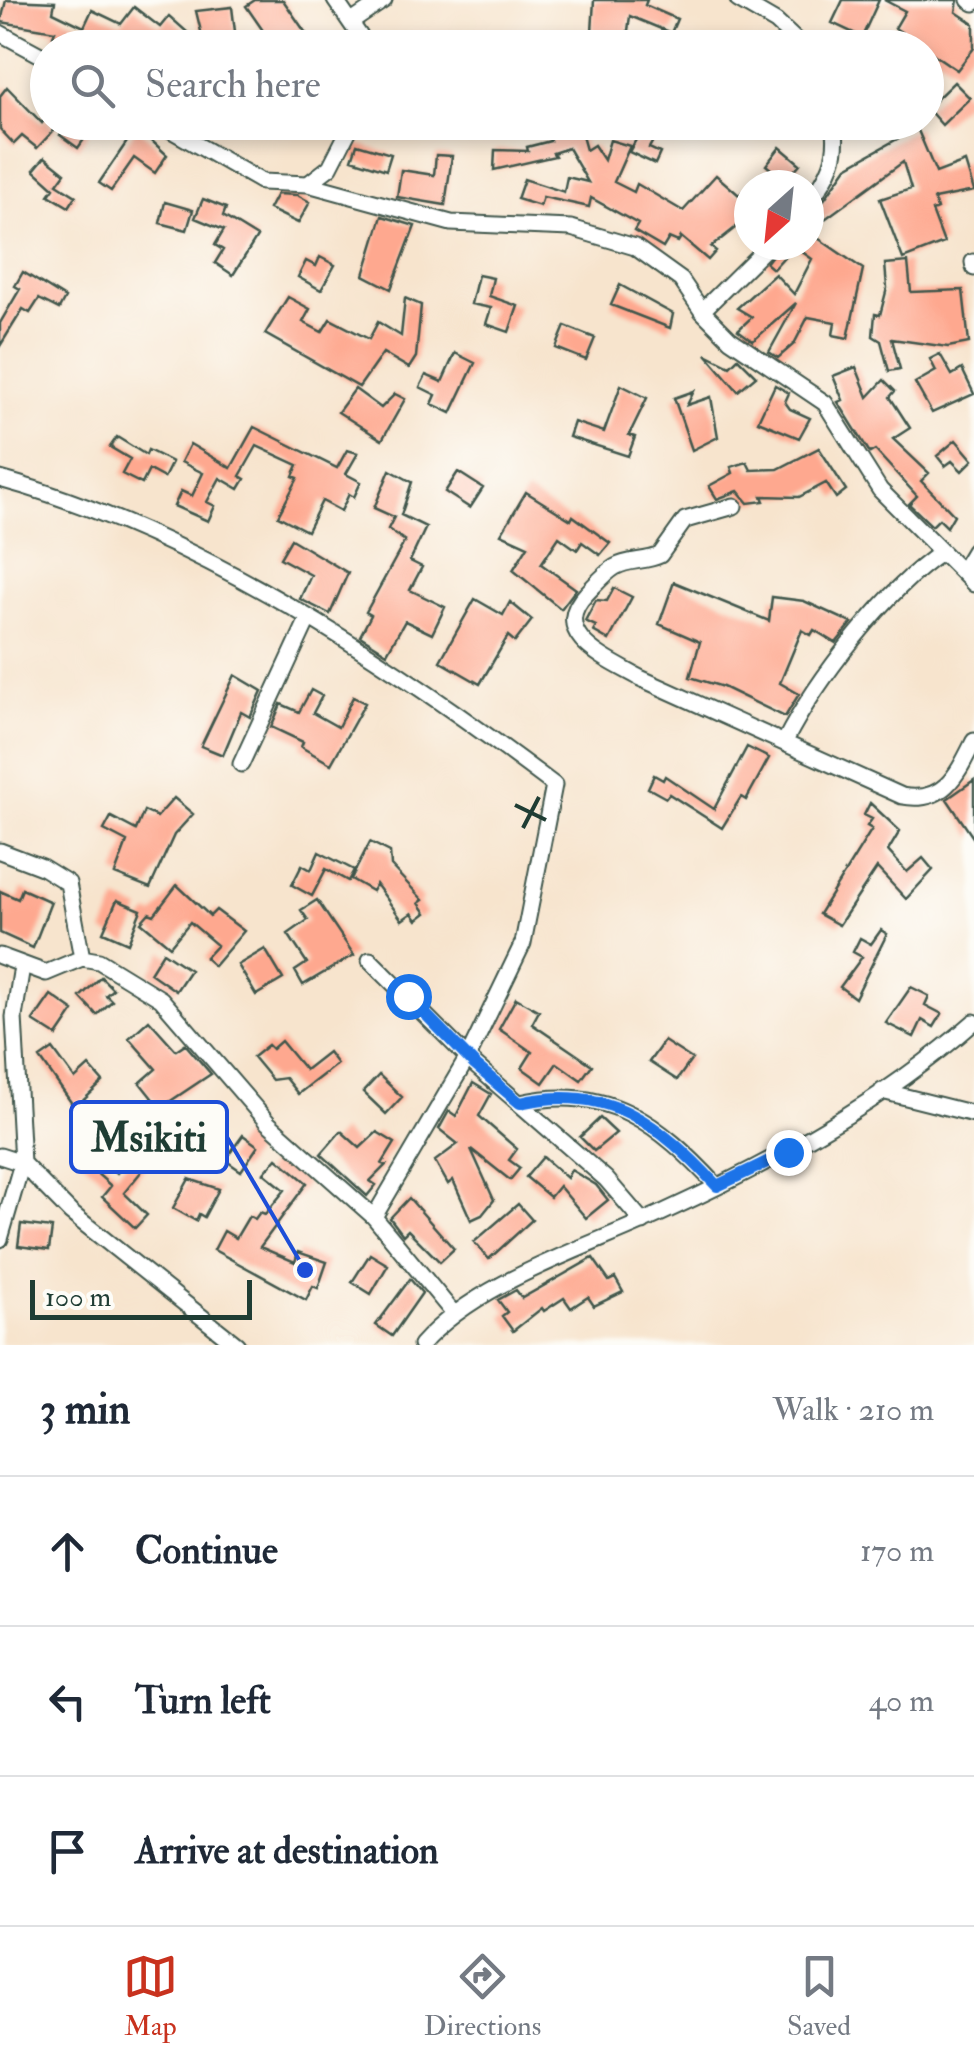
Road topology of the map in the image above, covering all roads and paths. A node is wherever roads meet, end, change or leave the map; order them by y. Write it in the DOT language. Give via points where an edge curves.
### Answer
graph roads {
  1 [pos="335,0"];
  2 [pos="384,0"];
  3 [pos="738,0"];
  4 [pos="353,21"];
  5 [pos="358,30"];
  6 [pos="785,30"];
  7 [pos="0,34"];
  8 [pos="30,50"];
  9 [pos="188,140"];
  10 [pos="344,140"];
  11 [pos="835,140"];
  12 [pos="824,183"];
  13 [pos="308,184"];
  14 [pos="754,260"];
  15 [pos="702,310"];
  16 [pos="0,479"];
  17 [pos="734,506"];
  18 [pos="974,551"];
  19 [pos="942,552"];
  20 [pos="968,578"];
  21 [pos="308,618"];
  22 [pos="785,742"];
  23 [pos="974,742"];
  24 [pos="241,764"];
  25 [pos="0,851"];
  26 [pos="0,956"];
  27 [pos="82,958"];
  28 [pos="370,960"];
  29 [pos="22,966"];
  30 [pos="974,1022"];
  31 [pos="468,1057"];
  32 [pos="882,1090"];
  33 [pos="520,1103"];
  34 [pos="974,1114"];
  35 [pos="0,1156"];
  36 [pos="22,1163"];
  37 [pos="717,1186"];
  38 [pos="374,1217"];
  39 [pos="642,1222"];
  40 [pos="0,1240"];
  41 [pos="454,1314"];
  42 [pos="236,1345"];
  43 [pos="421,1345"];
  1 -- 4 [label="street"];
  2 -- 4 [label="street"];
  3 -- 6 [label="street"];
  4 -- 5 [label="street"];
  7 -- 8 [label="street"];
  9 -- 13 [label="street" via="262,182"];
  10 -- 13 [label="street" via="330,167"];
  11 -- 12 [label="street"];
  13 -- 15 [label="street" via="451,223 572,228 603,236 661,264"];
  14 -- 15 [label="street"];
  15 -- 19 [label="street" via="750,354 825,403 880,490"];
  16 -- 21 [label="street" via="99,512"];
  17 -- 22 [label="street" via="686,520 660,555 616,566 580,600 572,623 582,641 640,678"];
  18 -- 20 [label="street"];
  19 -- 20 [label="street"];
  19 -- 22 [label="street" via="888,600 816,688"];
  21 -- 24 [label="street"];
  21 -- 31 [label="street" via="554,785 523,943"];
  22 -- 23 [label="street" via="922,800 956,776"];
  25 -- 27 [label="street" via="68,883"];
  26 -- 29 [label="street"];
  27 -- 29 [label="street" via="46,973"];
  27 -- 38 [label="street" via="114,966 161,999 268,1122"];
  28 -- 31 [label="street"];
  29 -- 36 [label="street" via="14,1018"];
  30 -- 32 [label="street"];
  31 -- 33 [label="street"];
  31 -- 38 [label="street"];
  32 -- 34 [label="street"];
  32 -- 37 [label="street" via="788,1152"];
  33 -- 37 [label="street" via="575,1095 606,1102 671,1141"];
  33 -- 39 [label="street" via="606,1179"];
  35 -- 36 [label="street"];
  36 -- 40 [label="street"];
  36 -- 42 [label="street" via="71,1213"];
  37 -- 39 [label="street"];
  38 -- 41 [label="street"];
  39 -- 41 [label="street"];
  41 -- 43 [label="street"];
}
